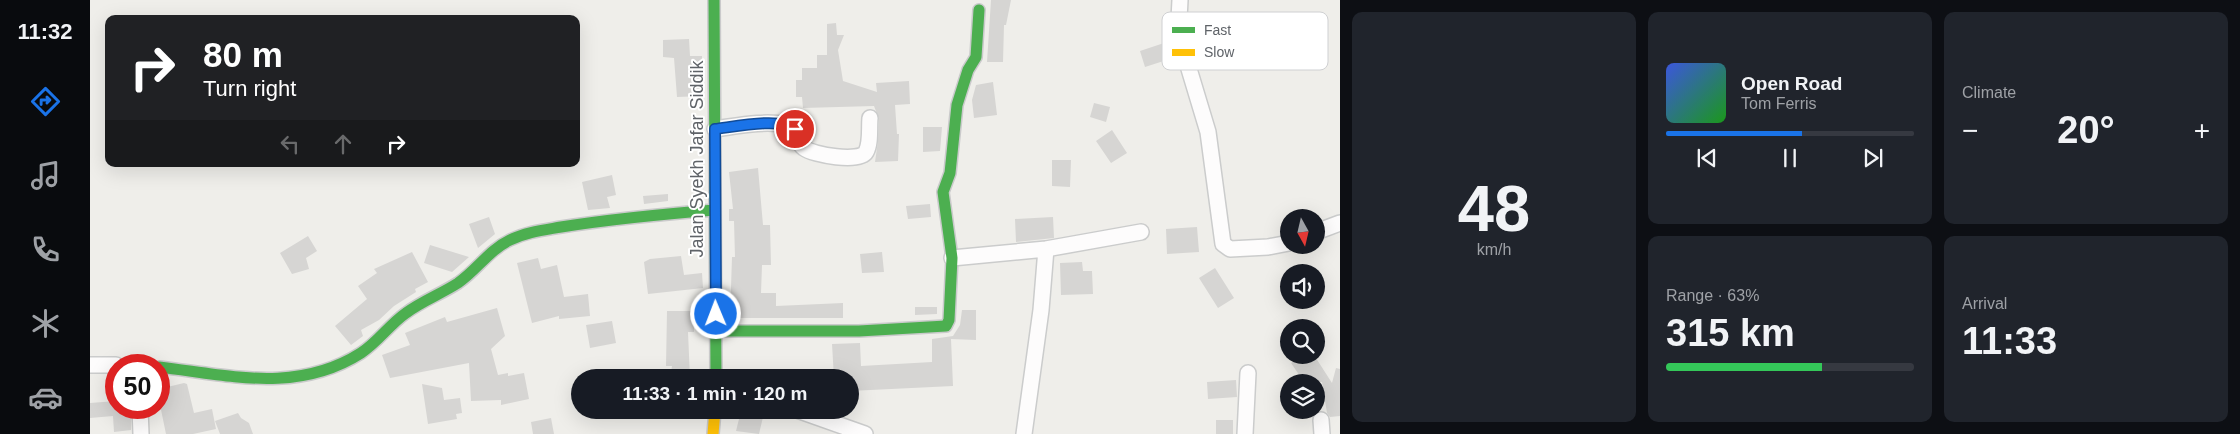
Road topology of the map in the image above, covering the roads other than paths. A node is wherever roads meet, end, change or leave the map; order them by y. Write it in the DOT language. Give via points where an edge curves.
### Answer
graph roads {
  1 [pos="714,0"];
  2 [pos="979,10"];
  3 [pos="1189,70"];
  4 [pos="870,118"];
  5 [pos="715,129"];
  6 [pos="715,210"];
  7 [pos="1340,223"];
  8 [pos="1325,229"];
  9 [pos="1141,232"];
  10 [pos="1280,245"];
  11 [pos="1046,249"];
  12 [pos="952,258"];
  13 [pos="716,331"];
  14 [pos="90,365"];
  15 [pos="105,365"];
  16 [pos="170,369"];
  17 [pos="716,369"];
  18 [pos="1248,373"];
  19 [pos="140,419"];
  20 [pos="714,419"];
  21 [pos="822,419"];
  22 [pos="141,434"];
  23 [pos="713,434"];
  24 [pos="865,434"];
  25 [pos="1024,434"];
  26 [pos="1246,434"];
  1 -- 5 [label="street, Jalan Syekh Jafar Siddik"];
  2 -- 12 [label="street" via="976,57 968,70 957,105 950,173 943,192"];
  3 -- 10 [label="street" via="1208,132 1223,244 1230,249"];
  4 -- 5 [label="street" via="866,152 857,157 805,149 797,132 787,125"];
  5 -- 6 [label="street, Jalan Syekh Jafar Siddik"];
  6 -- 13 [label="street, Jalan Syekh Jafar Siddik"];
  6 -- 16 [label="street" via="622,217 524,234 493,251 458,283 407,312 362,352 322,372 284,379 247,380"];
  7 -- 8 [label="street"];
  9 -- 11 [label="street"];
  11 -- 12 [label="street"];
  11 -- 25 [label="street"];
  12 -- 13 [label="street" via="946,326"];
  13 -- 17 [label="street, Jalan Syekh Jafar Siddik"];
  14 -- 15 [label="street"];
  18 -- 26 [label="street"];
  19 -- 22 [label="street"];
  20 -- 23 [label="street"];
  21 -- 24 [label="street"];
}
